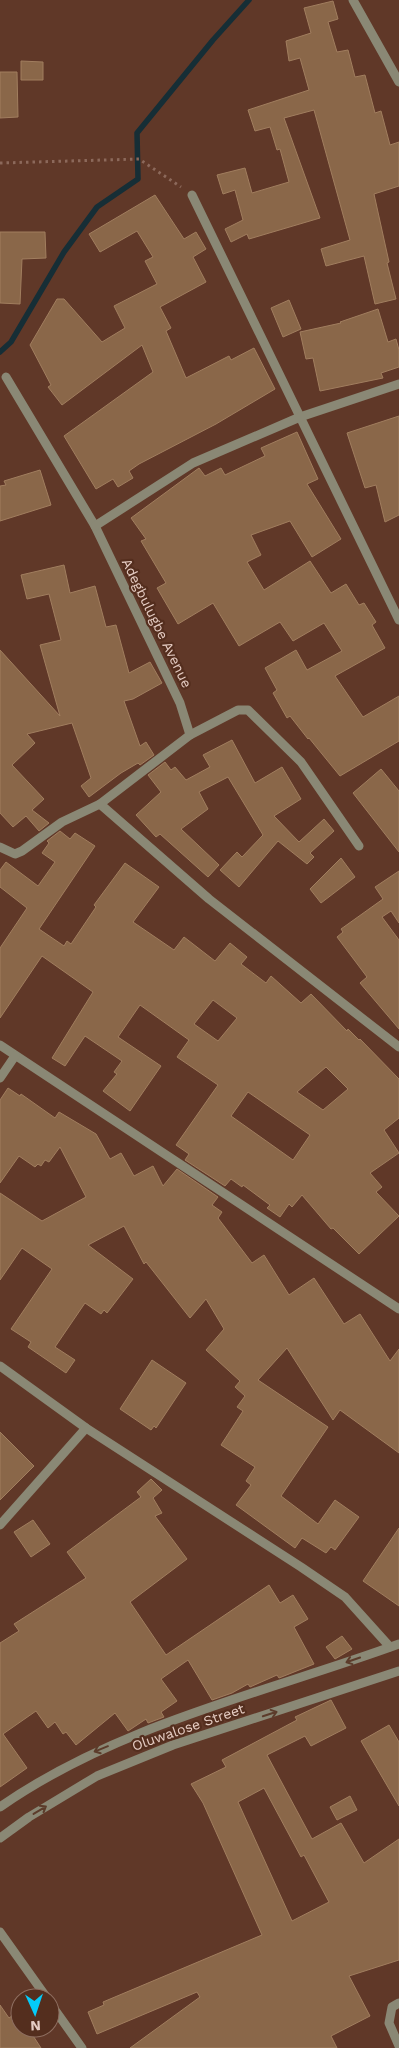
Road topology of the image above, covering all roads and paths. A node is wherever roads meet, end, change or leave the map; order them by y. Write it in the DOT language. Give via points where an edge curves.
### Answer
graph roads {
  1 [pos="353,0"];
  2 [pos="399,82"];
  3 [pos="0,163"];
  4 [pos="192,195"];
  5 [pos="6,377"];
  6 [pos="399,384"];
  7 [pos="300,417"];
  8 [pos="95,526"];
  9 [pos="399,620"];
  10 [pos="190,735"];
  11 [pos="100,804"];
  12 [pos="359,846"];
  13 [pos="0,847"];
  14 [pos="0,1046"];
  15 [pos="399,1047"];
  16 [pos="15,1056"];
  17 [pos="0,1078"];
  18 [pos="399,1309"];
  19 [pos="0,1366"];
  20 [pos="86,1428"];
  21 [pos="0,1525"];
  22 [pos="395,1646"];
  23 [pos="399,1671"];
  24 [pos="0,1807"];
  25 [pos="0,1838"];
  26 [pos="0,1932"];
  27 [pos="39,1988"];
  28 [pos="399,2002"];
  29 [pos="60,2017"];
  30 [pos="399,2046"];
  31 [pos="82,2048"];
  1 -- 2 [label="street"];
  3 -- 4 [label="path" via="140,159"];
  4 -- 7 [label="street"];
  5 -- 8 [label="street, Adegbulugbe Avenue"];
  6 -- 7 [label="street"];
  7 -- 8 [label="street" via="193,463"];
  7 -- 9 [label="street"];
  8 -- 10 [label="street, Adegbulugbe Avenue" via="180,703"];
  10 -- 11 [label="street"];
  10 -- 12 [label="street" via="238,710 255,714 301,762"];
  11 -- 13 [label="street" via="62,822 22,851 15,854"];
  11 -- 15 [label="street" via="209,899"];
  14 -- 16 [label="street"];
  16 -- 17 [label="street"];
  16 -- 18 [label="street"];
  19 -- 20 [label="street"];
  20 -- 21 [label="street"];
  20 -- 22 [label="street" via="344,1597"];
  22 -- 24 [label="street, Oluwalose Street, one-way" via="166,1724 90,1754"];
  25 -- 23 [label="street, Oluwalose Street, one-way" via="97,1776 173,1745"];
  26 -- 27 [label="street"];
  28 -- 30 [label="street" via="392,2007 390,2023"];
  29 -- 31 [label="street"];
}
